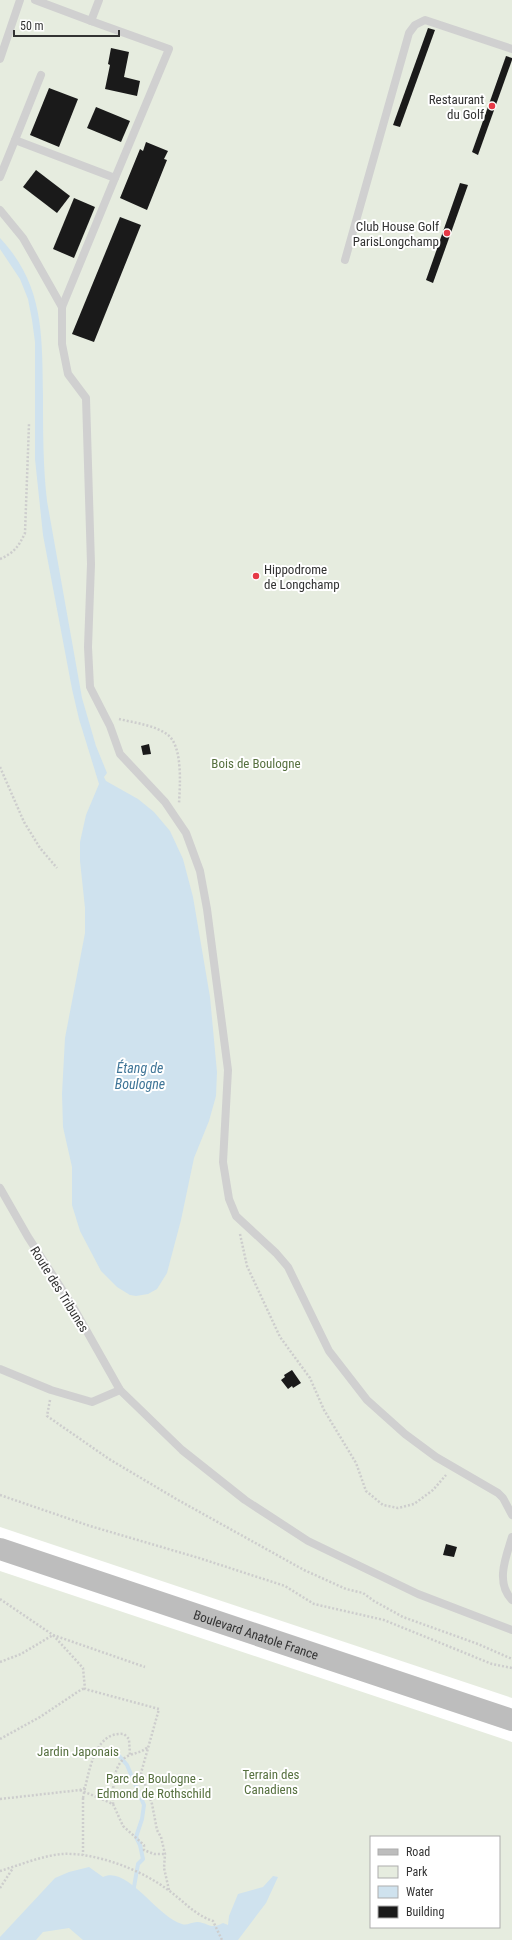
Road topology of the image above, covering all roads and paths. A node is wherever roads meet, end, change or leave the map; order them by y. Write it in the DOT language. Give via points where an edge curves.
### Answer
graph roads {
  1 [pos="20,0"];
  2 [pos="35,0"];
  3 [pos="99,0"];
  4 [pos="91,21"];
  5 [pos="512,49"];
  6 [pos="0,59"];
  7 [pos="41,75"];
  8 [pos="15,140"];
  9 [pos="0,176"];
  10 [pos="115,178"];
  11 [pos="0,210"];
  12 [pos="345,260"];
  13 [pos="62,307"];
  14 [pos="28,424"];
  15 [pos="0,559"];
  16 [pos="105,716"];
  17 [pos="0,767"];
  18 [pos="177,819"];
  19 [pos="57,868"];
  20 [pos="0,1188"];
  21 [pos="236,1216"];
  22 [pos="0,1369"];
  23 [pos="51,1390"];
  24 [pos="120,1390"];
  25 [pos="453,1467"];
  26 [pos="0,1495"];
  27 [pos="512,1515"];
  28 [pos="512,1537"];
  29 [pos="0,1549"];
  30 [pos="0,1599"];
  31 [pos="512,1600"];
  32 [pos="512,1630"];
  33 [pos="53,1635"];
  34 [pos="512,1659"];
  35 [pos="0,1662"];
  36 [pos="145,1667"];
  37 [pos="512,1668"];
  38 [pos="85,1689"];
  39 [pos="512,1720"];
  40 [pos="0,1739"];
  41 [pos="148,1747"];
  42 [pos="130,1755"];
  43 [pos="85,1788"];
  44 [pos="80,1790"];
  45 [pos="0,1799"];
  46 [pos="113,1804"];
  47 [pos="165,1854"];
  48 [pos="83,1855"];
  49 [pos="13,1868"];
  50 [pos="0,1871"];
  51 [pos="0,1888"];
  52 [pos="169,1890"];
  53 [pos="222,1940"];
  1 -- 6 [label="lane"];
  2 -- 4 [label="lane"];
  3 -- 4 [label="lane"];
  4 -- 10 [label="lane" via="169,49"];
  5 -- 12 [label="lane" via="425,20 416,24 408,33"];
  7 -- 8 [label="lane"];
  8 -- 9 [label="lane"];
  8 -- 10 [label="lane"];
  10 -- 13 [label="lane"];
  11 -- 13 [label="lane" via="23,238"];
  13 -- 16 [label="lane" via="62,344 68,374 86,398 90,525 90,687"];
  14 -- 15 [label="path" via="25,533 19,547"];
  16 -- 18 [label="lane" via="120,754 165,802"];
  16 -- 18 [label="path" via="146,725 169,736 177,750 180,781"];
  17 -- 19 [label="path" via="24,822 40,848"];
  18 -- 21 [label="lane" via="186,833 195,859 207,909 228,1070 223,1162 229,1199"];
  20 -- 24 [label="lane, Route des Tribunes" via="72,1305"];
  21 -- 25 [label="lane" via="288,1267 329,1351 357,1389 405,1434"];
  21 -- 25 [label="path" via="247,1266 265,1306 280,1337 310,1378 324,1410 356,1464 366,1491 384,1505 398,1508 414,1504 433,1490"];
  22 -- 23 [label="lane"];
  23 -- 24 [label="lane" via="92,1402"];
  23 -- 34 [label="path" via="47,1416 109,1459 178,1500 304,1570 346,1589 363,1593 403,1617"];
  24 -- 32 [label="lane, Route des Tribunes" via="182,1450 245,1500 308,1541 418,1594"];
  25 -- 27 [label="lane" via="504,1498"];
  26 -- 37 [label="path" via="90,1526 285,1586 314,1604 384,1620 492,1664"];
  28 -- 31 [label="lane" via="502,1567 503,1581"];
  29 -- 39 [label="main road, Boulevard Anatole France"];
  30 -- 33 [label="path"];
  33 -- 35 [label="path" via="21,1654"];
  33 -- 36 [label="path"];
  33 -- 38 [label="path" via="83,1668"];
  38 -- 40 [label="path"];
  38 -- 41 [label="path" via="159,1710"];
  41 -- 42 [label="path" via="138,1754"];
  41 -- 47 [label="path" via="141,1773"];
  42 -- 43 [label="path" via="129,1739 124,1734 110,1736 92,1757"];
  42 -- 46 [label="path" via="120,1763 113,1783"];
  43 -- 44 [label="path"];
  43 -- 48 [label="path, bridge"];
  44 -- 45 [label="path"];
  44 -- 46 [label="path"];
  46 -- 47 [label="path" via="123,1826 144,1845 144,1850 154,1854"];
  47 -- 52 [label="path" via="164,1868"];
  48 -- 49 [label="path" via="60,1854"];
  48 -- 52 [label="path" via="138,1872"];
  49 -- 50 [label="path"];
  49 -- 51 [label="path"];
  52 -- 53 [label="path" via="183,1904 213,1921"];
}
